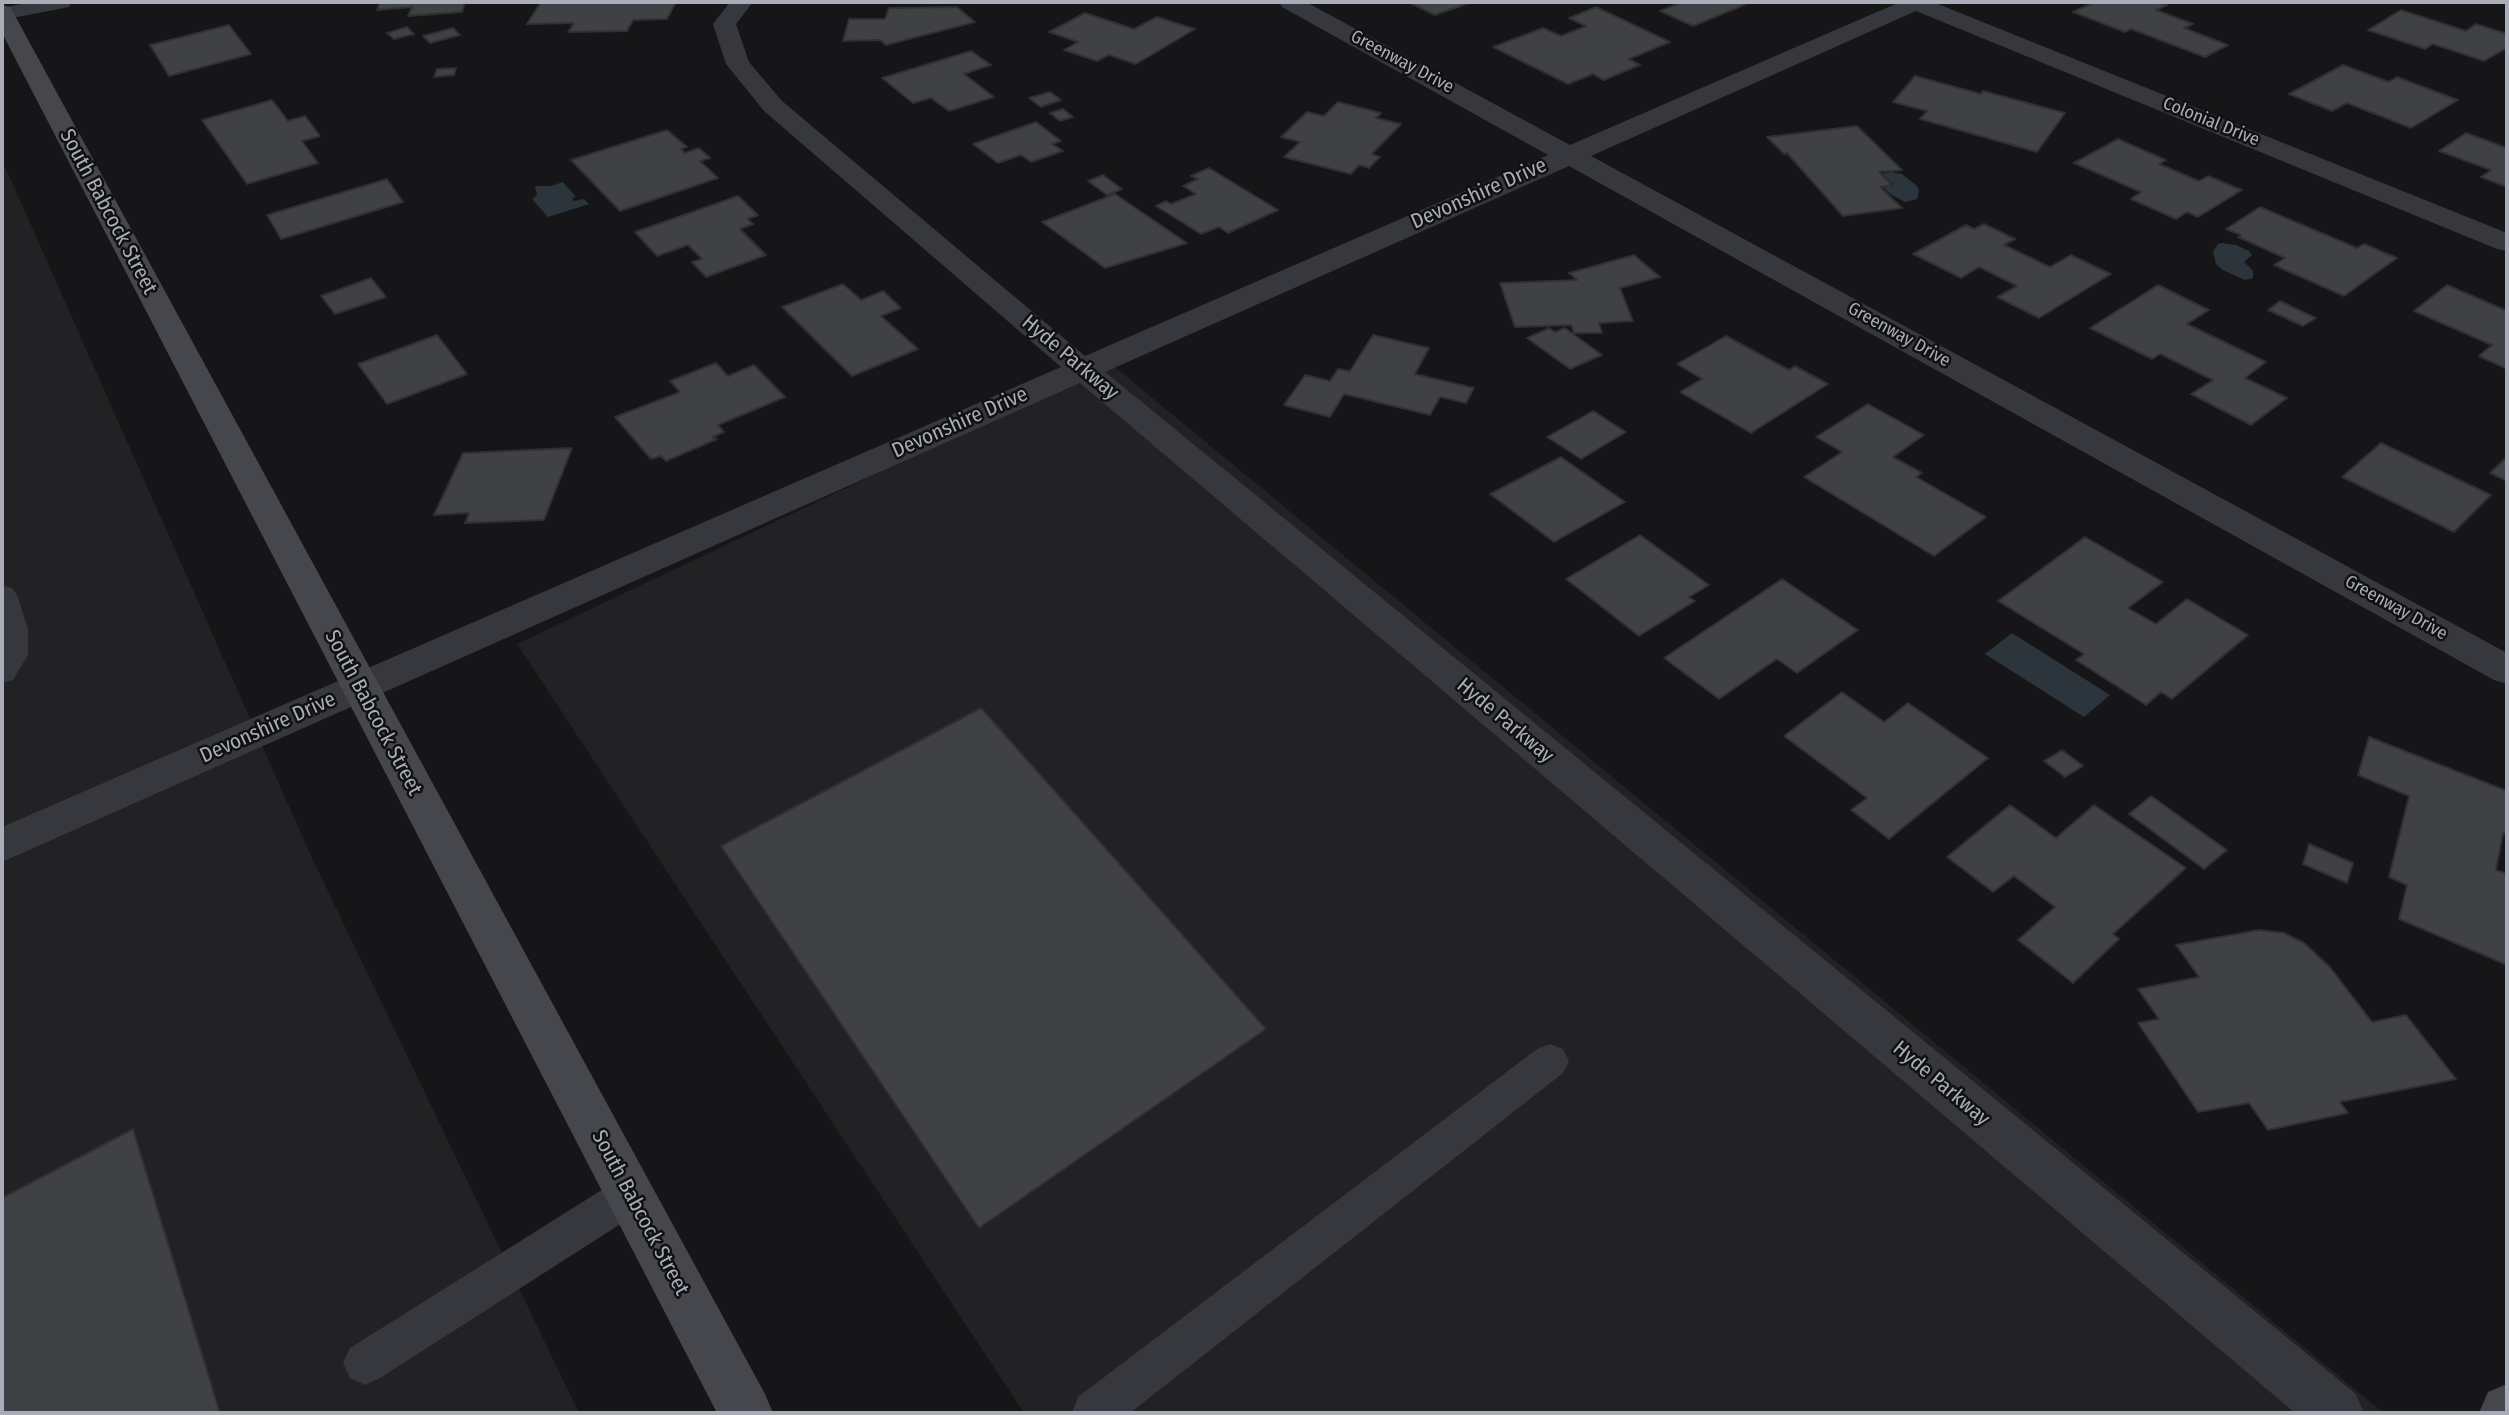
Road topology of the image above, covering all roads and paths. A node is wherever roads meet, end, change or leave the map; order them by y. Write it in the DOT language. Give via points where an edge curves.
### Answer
graph roads {
  1 [pos="61,2"];
  2 [pos="742,2"];
  3 [pos="1290,2"];
  4 [pos="1916,2"];
  5 [pos="2,13"];
  6 [pos="1570,153"];
  7 [pos="2507,243"];
  8 [pos="1082,369"];
  9 [pos="2,595"];
  10 [pos="2507,670"];
  11 [pos="2,672"];
  12 [pos="359,688"];
  13 [pos="2,845"];
  14 [pos="1550,1060"];
  15 [pos="630,1195"];
  16 [pos="365,1363"];
  17 [pos="746,1413"];
  18 [pos="1094,1413"];
  19 [pos="2337,1413"];
  1 -- 5 [label="street"];
  2 -- 8 [label="street, Hyde Parkway" via="724,24 738,64 773,106"];
  3 -- 6 [label="street, Greenway Drive"];
  4 -- 6 [label="street, Devonshire Drive"];
  4 -- 7 [label="street, Colonial Drive"];
  5 -- 12 [label="main road, South Babcock Street"];
  6 -- 8 [label="street, Devonshire Drive"];
  6 -- 10 [label="street, Greenway Drive"];
  8 -- 12 [label="street, Devonshire Drive"];
  8 -- 19 [label="street, Hyde Parkway"];
  9 -- 11 [label="lane" via="13,629 13,655"];
  12 -- 13 [label="street, Devonshire Drive"];
  12 -- 15 [label="main road, South Babcock Street"];
  14 -- 18 [label="lane"];
  15 -- 16 [label="lane"];
  15 -- 17 [label="main road, South Babcock Street"];
}
